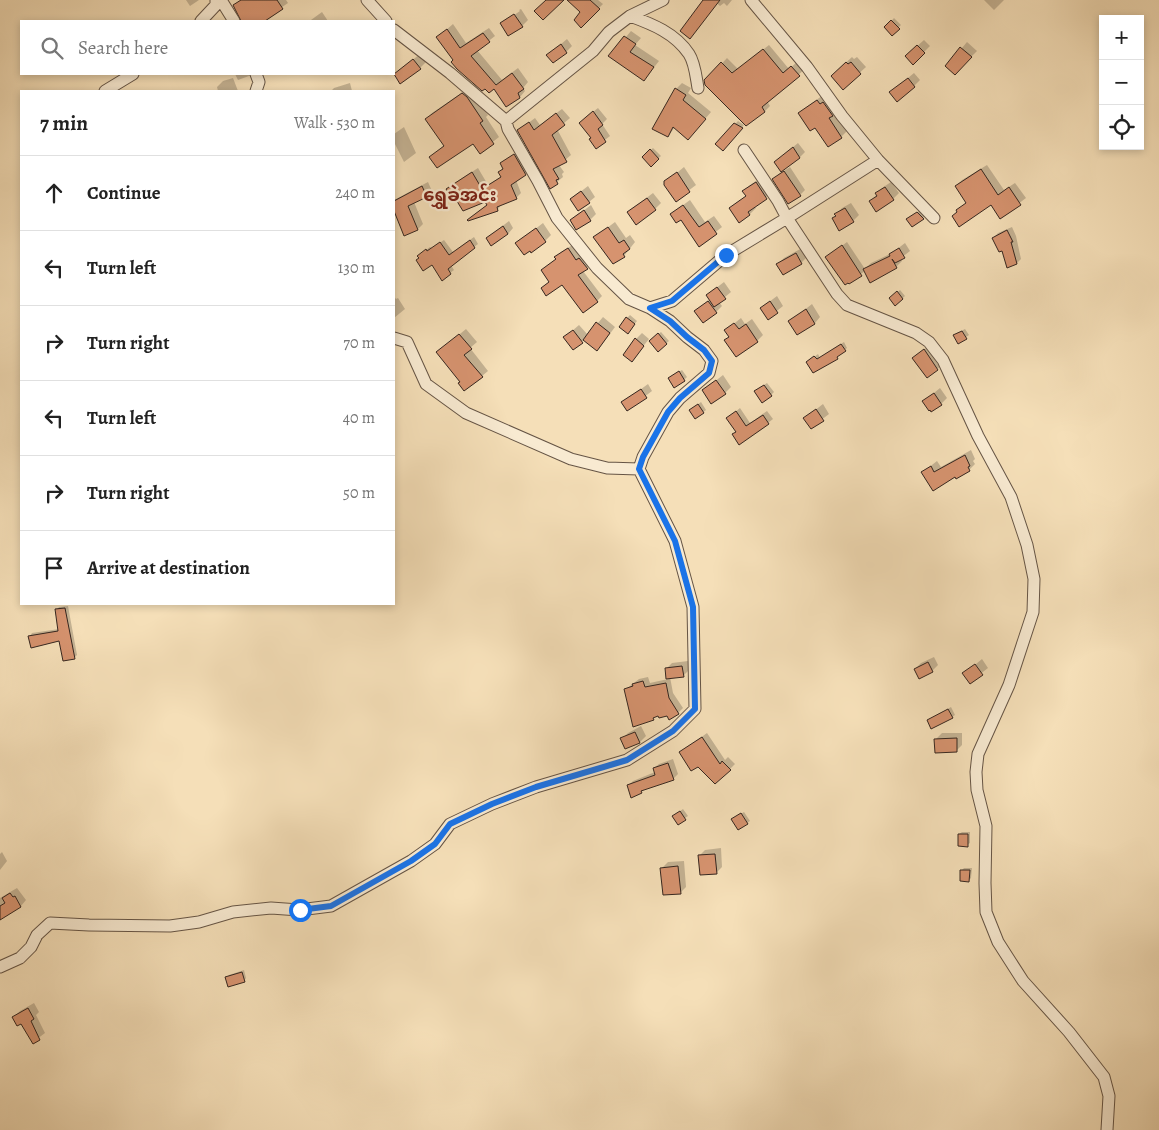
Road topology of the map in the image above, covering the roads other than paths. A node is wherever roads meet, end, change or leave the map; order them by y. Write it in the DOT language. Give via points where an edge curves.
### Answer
graph roads {
  1 [pos="216,0"];
  2 [pos="221,0"];
  3 [pos="367,0"];
  4 [pos="663,0"];
  5 [pos="751,0"];
  6 [pos="630,16"];
  7 [pos="202,20"];
  8 [pos="233,20"];
  9 [pos="385,20"];
  10 [pos="395,31"];
  11 [pos="131,75"];
  12 [pos="256,75"];
  13 [pos="698,88"];
  14 [pos="107,90"];
  15 [pos="256,90"];
  16 [pos="506,121"];
  17 [pos="744,150"];
  18 [pos="878,160"];
  19 [pos="787,218"];
  20 [pos="934,218"];
  21 [pos="650,308"];
  22 [pos="395,338"];
  23 [pos="639,469"];
  24 [pos="0,967"];
  25 [pos="1107,1130"];
  1 -- 7 [label="street" via="216,5"];
  2 -- 8 [label="street"];
  3 -- 9 [label="street"];
  4 -- 6 [label="street"];
  5 -- 18 [label="street"];
  6 -- 13 [label="street" via="671,34 689,54"];
  6 -- 16 [label="street" via="609,32 593,51"];
  10 -- 16 [label="street"];
  11 -- 14 [label="street"];
  12 -- 15 [label="street" via="259,82"];
  16 -- 21 [label="street" via="557,218 597,268 629,300"];
  17 -- 19 [label="street"];
  18 -- 19 [label="street"];
  18 -- 20 [label="street"];
  19 -- 21 [label="street" via="726,255 672,301"];
  19 -- 25 [label="street" via="847,305 916,333 929,342 943,360 1011,497 1034,579 1033,612 1009,684 978,754 977,790 986,826 986,912 998,942 1023,981 1069,1032 1104,1078 1109,1096"];
  21 -- 23 [label="street" via="704,350 712,361 709,373 668,412"];
  22 -- 23 [label="street" via="407,342 426,384 466,413 571,459 607,468"];
  23 -- 24 [label="street" via="675,541 693,607 695,709 673,731 627,760 536,787 450,824 435,844 411,861 331,906 233,912 170,926 50,923 20,958"];
}
